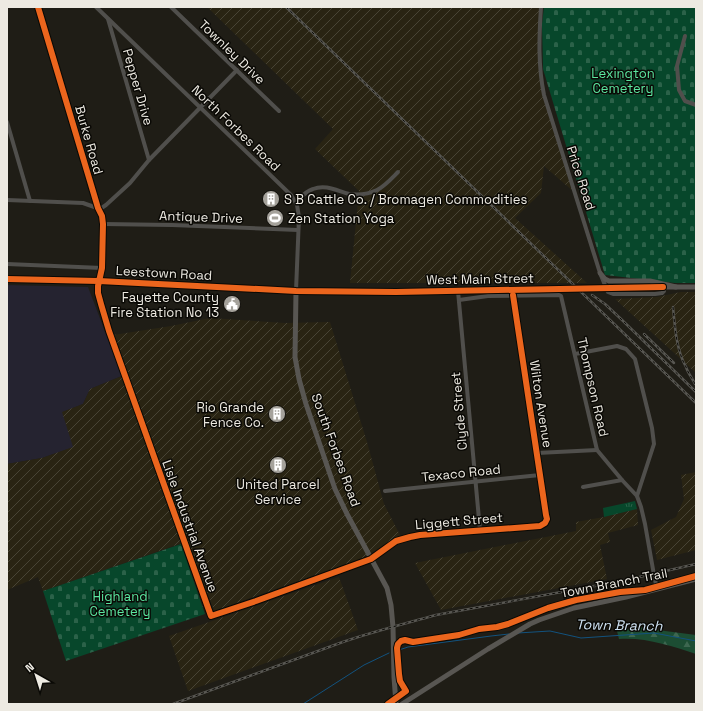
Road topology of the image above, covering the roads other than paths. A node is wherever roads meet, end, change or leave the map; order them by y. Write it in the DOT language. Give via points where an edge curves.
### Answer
graph roads {
  1 [pos="38,7"];
  2 [pos="96,7"];
  3 [pos="171,7"];
  4 [pos="541,7"];
  5 [pos="108,18"];
  6 [pos="685,36"];
  7 [pos="237,70"];
  8 [pos="696,105"];
  9 [pos="200,108"];
  10 [pos="279,110"];
  11 [pos="7,122"];
  12 [pos="149,160"];
  13 [pos="398,172"];
  14 [pos="7,200"];
  15 [pos="30,201"];
  16 [pos="296,202"];
  17 [pos="98,208"];
  18 [pos="103,224"];
  19 [pos="298,230"];
  20 [pos="7,264"];
  21 [pos="102,268"];
  22 [pos="600,273"];
  23 [pos="7,279"];
  24 [pos="99,281"];
  25 [pos="663,287"];
  26 [pos="676,287"];
  27 [pos="696,287"];
  28 [pos="296,291"];
  29 [pos="458,291"];
  30 [pos="513,295"];
  31 [pos="459,300"];
  32 [pos="575,354"];
  33 [pos="597,450"];
  34 [pos="537,453"];
  35 [pos="540,476"];
  36 [pos="622,480"];
  37 [pos="475,482"];
  38 [pos="583,487"];
  39 [pos="385,491"];
  40 [pos="637,496"];
  41 [pos="546,515"];
  42 [pos="480,530"];
  43 [pos="371,559"];
  44 [pos="696,579"];
  45 [pos="658,589"];
  46 [pos="396,704"];
  47 [pos="402,704"];
  1 -- 17 [label="street, Burke Road"];
  2 -- 5 [label="street, North Forbes Road"];
  3 -- 7 [label="street, Townley Drive"];
  4 -- 22 [label="street, Price Road" via="540,71 544,95"];
  5 -- 9 [label="street, North Forbes Road"];
  5 -- 12 [label="street, Pepper Drive"];
  6 -- 8 [label="street" via="677,66 679,90 685,101"];
  7 -- 9 [label="street"];
  7 -- 10 [label="street, Townley Drive"];
  9 -- 12 [label="street"];
  9 -- 16 [label="street, North Forbes Road"];
  11 -- 15 [label="street"];
  12 -- 17 [label="street" via="106,205"];
  13 -- 16 [label="street" via="377,190 353,194 330,188 314,188"];
  14 -- 15 [label="street"];
  15 -- 17 [label="street" via="83,202"];
  16 -- 19 [label="street" via="299,210"];
  17 -- 18 [label="street, Burke Road"];
  18 -- 19 [label="street, Antique Drive"];
  18 -- 21 [label="street, Burke Road"];
  19 -- 28 [label="street"];
  20 -- 21 [label="street"];
  21 -- 24 [label="street, Burke Road"];
  22 -- 25 [label="street, Price Road" via="608,292 613,294 662,293"];
  22 -- 26 [label="main road" via="609,281 650,281"];
  23 -- 24 [label="main road, Leestown Road"];
  24 -- 28 [label="main road, Leestown Road"];
  24 -- 43 [label="street, Lisle Industrial Avenue" via="98,293 109,331 211,616"];
  25 -- 26 [label="main road, West Main Street"];
  25 -- 29 [label="main road, West Main Street, bridge"];
  26 -- 27 [label="main road, West Main Street"];
  28 -- 29 [label="main road, West Main Street"];
  28 -- 43 [label="main road, South Forbes Road" via="295,357 299,379 335,489"];
  29 -- 31 [label="street, Clyde Street"];
  30 -- 31 [label="street"];
  30 -- 32 [label="street, Thompson Road" via="559,295 562,298"];
  30 -- 34 [label="street, Wilton Avenue"];
  31 -- 37 [label="street, Clyde Street"];
  32 -- 33 [label="street, Thompson Road"];
  32 -- 40 [label="street" via="617,346 626,350 635,359 654,444"];
  33 -- 34 [label="street"];
  33 -- 36 [label="street, Thompson Road"];
  34 -- 35 [label="street, Wilton Avenue"];
  35 -- 37 [label="street, Texaco Road"];
  35 -- 41 [label="street, Wilton Avenue"];
  36 -- 38 [label="street"];
  36 -- 40 [label="street, Thompson Road"];
  37 -- 39 [label="street, Texaco Road"];
  37 -- 42 [label="street, Clyde Street"];
  40 -- 45 [label="street, Thompson Road"];
  41 -- 42 [label="street, Liggett Street" via="546,522 540,526"];
  42 -- 43 [label="street, Liggett Street" via="404,538"];
  43 -- 46 [label="main road, South Forbes Road" via="386,588 391,605"];
  44 -- 45 [label="main road"];
  45 -- 47 [label="main road" via="574,608 530,624"];
}
